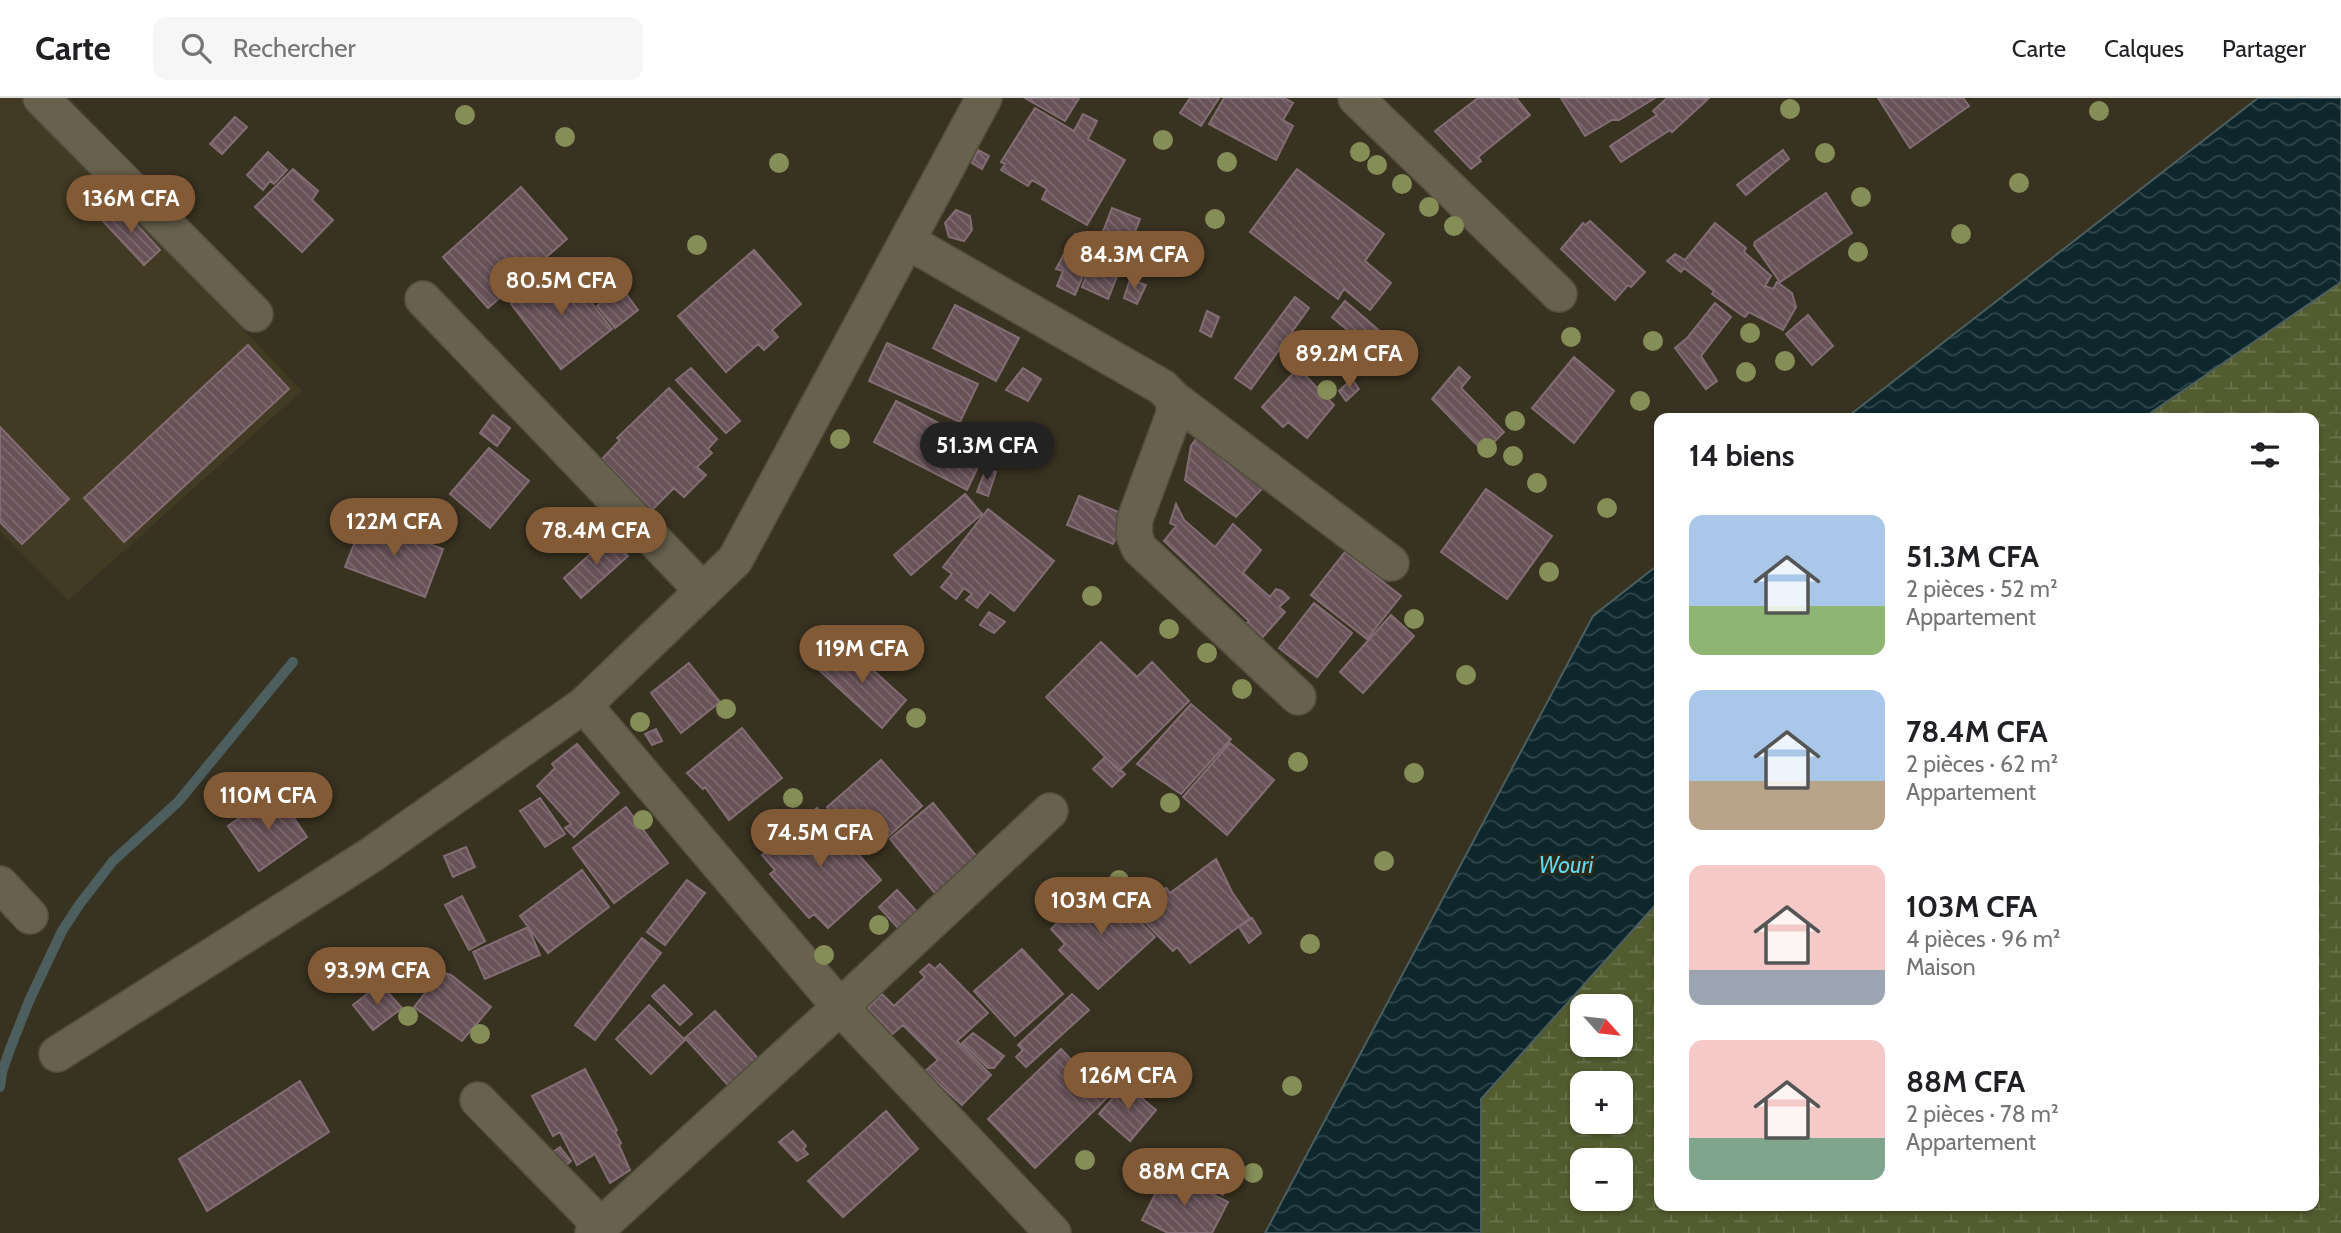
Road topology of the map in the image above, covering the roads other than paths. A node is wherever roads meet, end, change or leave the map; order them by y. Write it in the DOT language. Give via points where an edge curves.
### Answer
graph roads {
  1 [pos="41,98"];
  2 [pos="984,98"];
  3 [pos="1356,98"];
  4 [pos="907,241"];
  5 [pos="1559,294"];
  6 [pos="423,299"];
  7 [pos="254,314"];
  8 [pos="1174,399"];
  9 [pos="1391,563"];
  10 [pos="703,591"];
  11 [pos="1298,696"];
  12 [pos="584,705"];
  13 [pos="1050,811"];
  14 [pos="0,884"];
  15 [pos="30,916"];
  16 [pos="840,1007"];
  17 [pos="57,1054"];
  18 [pos="478,1100"];
  19 [pos="597,1230"];
  20 [pos="1053,1233"];
  1 -- 7 [label="street"];
  2 -- 4 [label="street"];
  3 -- 5 [label="street"];
  4 -- 8 [label="street" via="1161,387"];
  4 -- 10 [label="street" via="735,560"];
  6 -- 10 [label="street"];
  8 -- 9 [label="street"];
  8 -- 11 [label="street" via="1174,414 1135,519 1139,548"];
  10 -- 12 [label="street"];
  12 -- 16 [label="street"];
  12 -- 17 [label="street" via="372,855"];
  13 -- 16 [label="street"];
  14 -- 15 [label="street"];
  16 -- 19 [label="street"];
  16 -- 20 [label="street"];
  18 -- 19 [label="street"];
}
